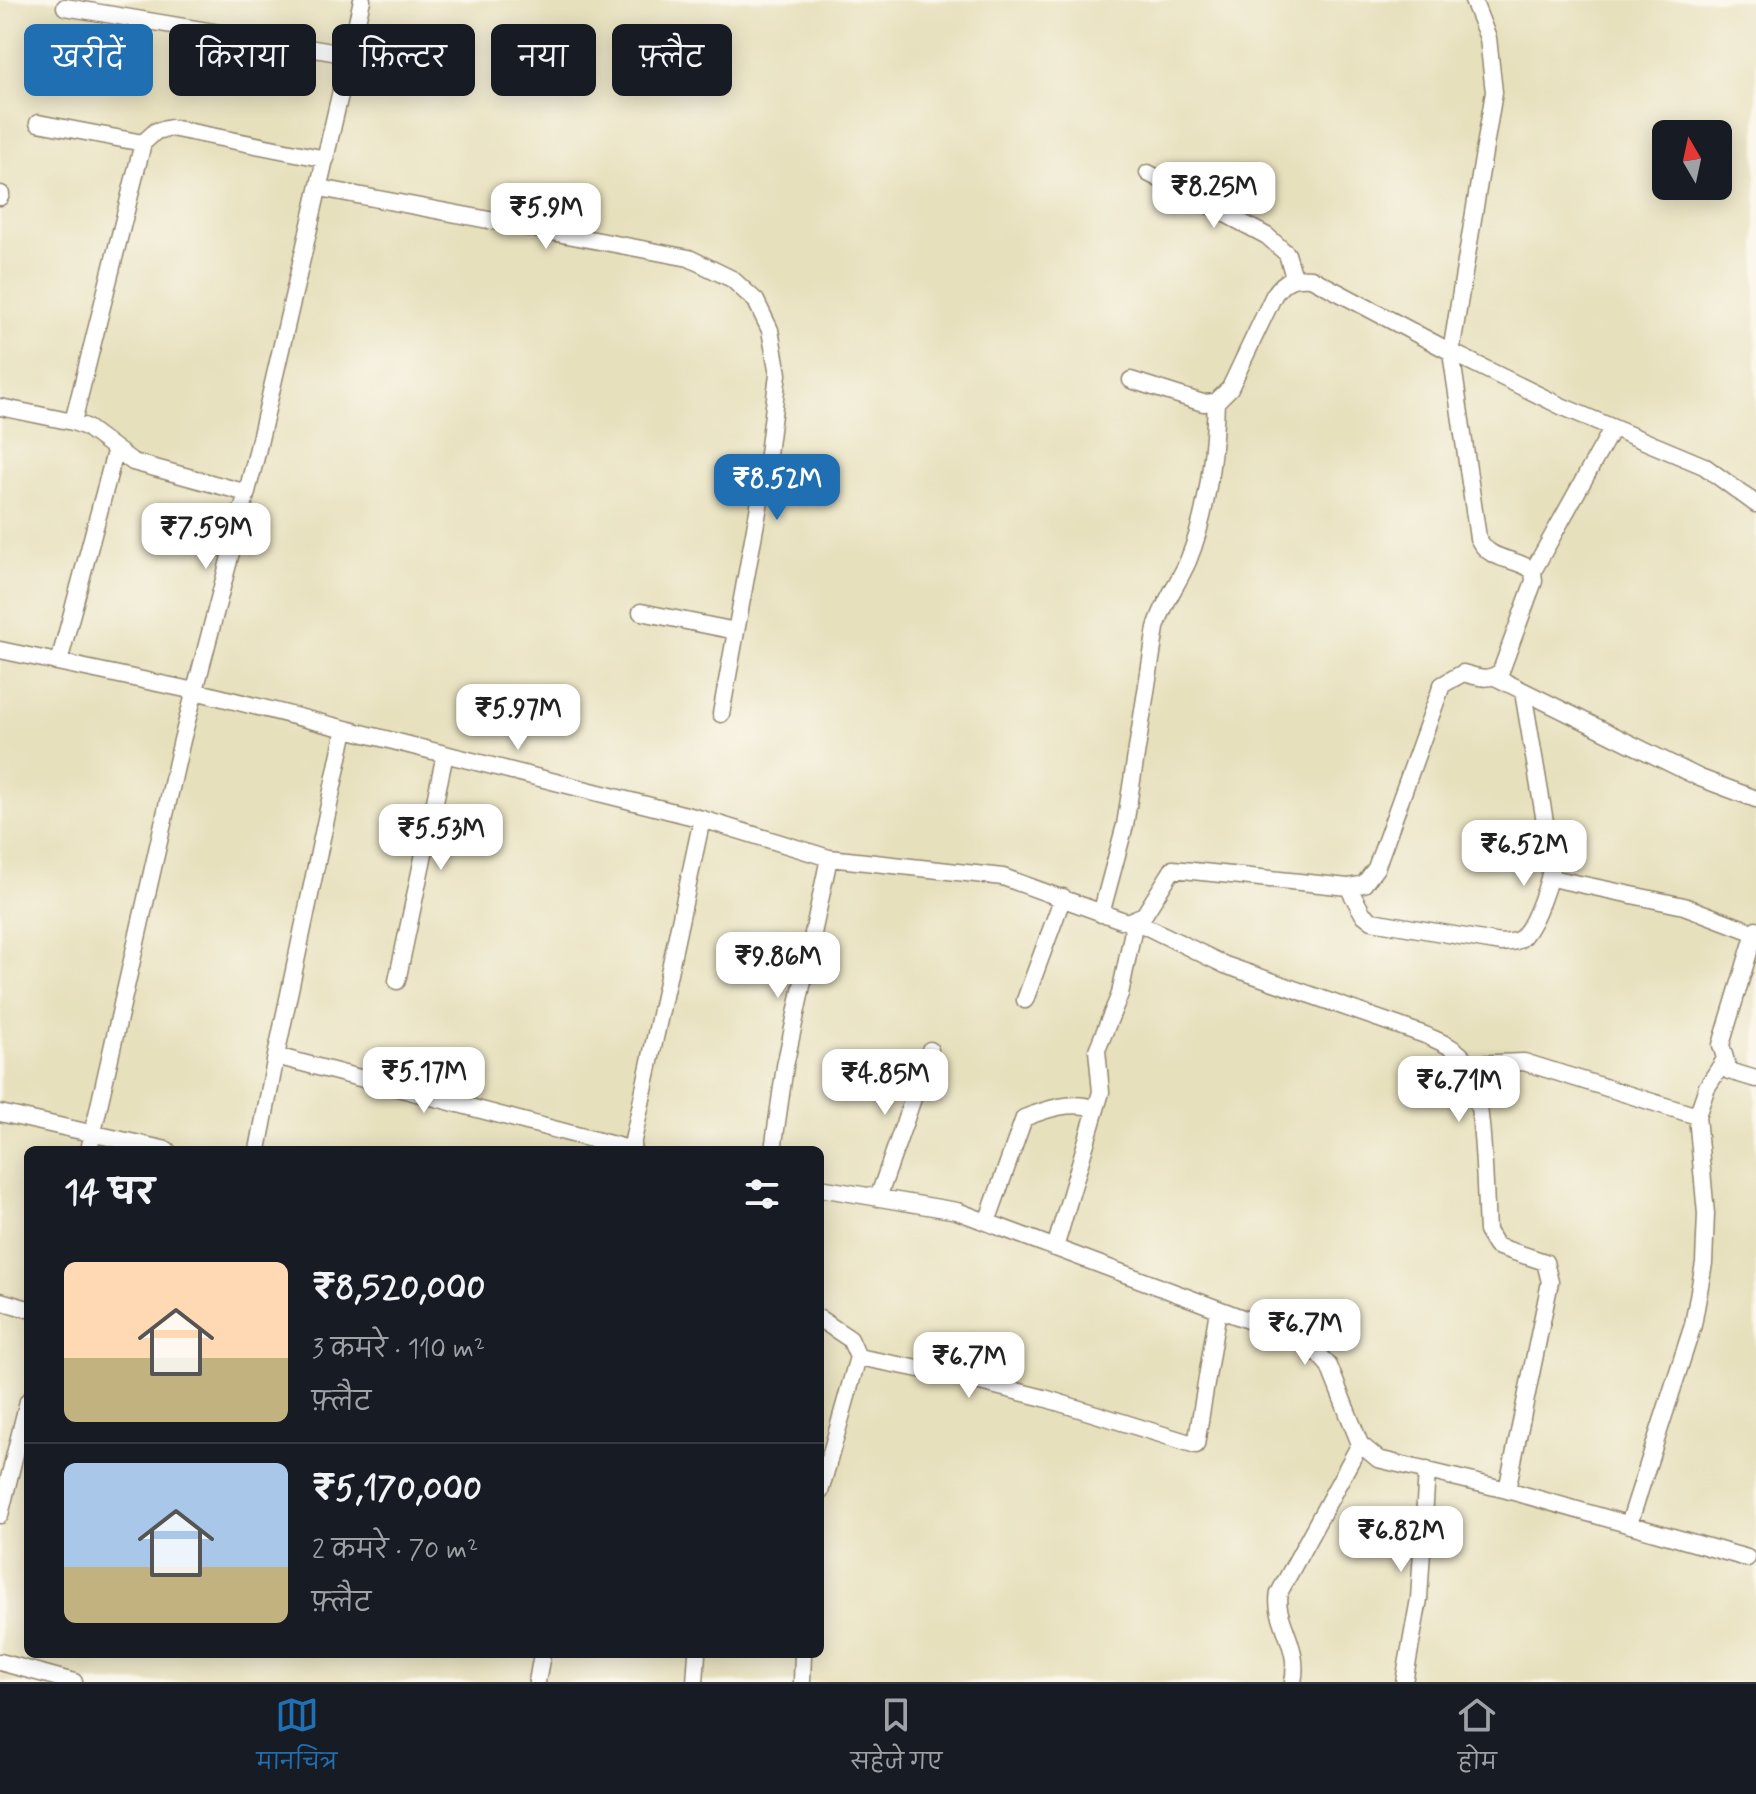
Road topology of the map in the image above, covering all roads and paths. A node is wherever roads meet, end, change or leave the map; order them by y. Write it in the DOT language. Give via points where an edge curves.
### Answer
graph roads {
  1 [pos="362,0"];
  2 [pos="1473,0"];
  3 [pos="65,7"];
  4 [pos="357,24"];
  5 [pos="332,52"];
  6 [pos="341,96"];
  7 [pos="38,123"];
  8 [pos="143,143"];
  9 [pos="326,159"];
  10 [pos="1148,173"];
  11 [pos="320,188"];
  12 [pos="1294,277"];
  13 [pos="1451,352"];
  14 [pos="1131,380"];
  15 [pos="1216,402"];
  16 [pos="0,407"];
  17 [pos="73,422"];
  18 [pos="1612,429"];
  19 [pos="115,452"];
  20 [pos="247,493"];
  21 [pos="1756,504"];
  22 [pos="1533,571"];
  23 [pos="641,612"];
  24 [pos="736,631"];
  25 [pos="0,650"];
  26 [pos="59,662"];
  27 [pos="1495,677"];
  28 [pos="195,691"];
  29 [pos="1523,692"];
  30 [pos="721,714"];
  31 [pos="345,729"];
  32 [pos="445,754"];
  33 [pos="1756,799"];
  34 [pos="702,819"];
  35 [pos="829,858"];
  36 [pos="1551,878"];
  37 [pos="1348,887"];
  38 [pos="1063,897"];
  39 [pos="1101,914"];
  40 [pos="1135,921"];
  41 [pos="1755,931"];
  42 [pos="397,981"];
  43 [pos="1025,1000"];
  44 [pos="930,1050"];
  45 [pos="276,1056"];
  46 [pos="1724,1061"];
  47 [pos="1469,1064"];
  48 [pos="1756,1079"];
  49 [pos="1096,1109"];
  50 [pos="0,1113"];
  51 [pos="1697,1116"];
  52 [pos="91,1142"];
  53 [pos="129,1146"];
  54 [pos="259,1146"];
  55 [pos="617,1146"];
  56 [pos="633,1146"];
  57 [pos="774,1146"];
  58 [pos="824,1189"];
  59 [pos="878,1198"];
  60 [pos="987,1222"];
  61 [pos="1055,1248"];
  62 [pos="0,1301"];
  63 [pos="24,1308"];
  64 [pos="1218,1310"];
  65 [pos="824,1322"];
  66 [pos="858,1357"];
  67 [pos="24,1417"];
  68 [pos="1360,1444"];
  69 [pos="1427,1470"];
  70 [pos="824,1478"];
  71 [pos="1507,1490"];
  72 [pos="0,1515"];
  73 [pos="1629,1524"];
  74 [pos="1747,1558"];
  75 [pos="541,1658"];
  76 [pos="697,1658"];
  77 [pos="803,1658"];
  78 [pos="0,1662"];
  79 [pos="74,1682"];
  80 [pos="537,1682"];
  81 [pos="695,1682"];
  82 [pos="802,1682"];
  83 [pos="1293,1682"];
  84 [pos="1404,1682"];
  1 -- 4 [label="street"];
  2 -- 13 [label="street" via="1488,38 1494,92"];
  3 -- 5 [label="street"];
  6 -- 9 [label="street"];
  7 -- 8 [label="street"];
  8 -- 9 [label="street" via="156,131 171,128"];
  8 -- 17 [label="street"];
  9 -- 11 [label="street"];
  10 -- 12 [label="street" via="1267,236 1287,254"];
  11 -- 20 [label="street"];
  11 -- 24 [label="street" via="689,258 732,279 756,301 770,330 778,374"];
  12 -- 13 [label="street" via="1311,278"];
  12 -- 15 [label="street" via="1274,295 1230,388"];
  13 -- 18 [label="street"];
  13 -- 22 [label="street" via="1478,538 1489,553"];
  14 -- 15 [label="street" via="1203,403"];
  15 -- 39 [label="street" via="1210,472 1187,564 1165,599 1156,628 1125,825"];
  16 -- 17 [label="street"];
  17 -- 19 [label="street"];
  18 -- 21 [label="street" via="1704,466"];
  18 -- 22 [label="street"];
  19 -- 20 [label="street" via="133,462"];
  19 -- 26 [label="street"];
  20 -- 28 [label="street"];
  22 -- 27 [label="street" via="1532,589"];
  23 -- 24 [label="street"];
  24 -- 30 [label="street"];
  25 -- 26 [label="street"];
  26 -- 28 [label="street"];
  27 -- 29 [label="street"];
  27 -- 37 [label="street" via="1463,673 1442,685 1376,868 1364,884"];
  28 -- 31 [label="street"];
  28 -- 52 [label="street"];
  29 -- 33 [label="street" via="1700,778"];
  29 -- 36 [label="street"];
  31 -- 32 [label="street"];
  31 -- 45 [label="street"];
  32 -- 34 [label="street"];
  32 -- 42 [label="street"];
  34 -- 35 [label="street"];
  34 -- 56 [label="street"];
  35 -- 38 [label="street" via="1003,877"];
  35 -- 57 [label="street"];
  36 -- 37 [label="street" via="1525,935 1501,943 1372,921"];
  36 -- 41 [label="street" via="1684,906"];
  37 -- 40 [label="street" via="1173,869"];
  38 -- 39 [label="street"];
  38 -- 43 [label="street"];
  39 -- 40 [label="street"];
  40 -- 47 [label="street" via="1225,965 1425,1035 1456,1050"];
  40 -- 49 [label="street" via="1120,994 1097,1050 1101,1092"];
  41 -- 46 [label="street" via="1721,1045"];
  44 -- 59 [label="street"];
  45 -- 54 [label="street"];
  45 -- 55 [label="street"];
  46 -- 48 [label="street" via="1729,1071"];
  46 -- 51 [label="street"];
  47 -- 51 [label="street" via="1524,1062"];
  47 -- 71 [label="street" via="1477,1090 1487,1231 1496,1246 1545,1262 1550,1282"];
  49 -- 60 [label="street" via="1083,1104 1024,1118"];
  49 -- 61 [label="street"];
  50 -- 52 [label="street"];
  51 -- 73 [label="street" via="1706,1214 1704,1263 1693,1325"];
  52 -- 53 [label="street"];
  58 -- 59 [label="street"];
  59 -- 60 [label="street" via="957,1211"];
  60 -- 61 [label="street"];
  61 -- 64 [label="street"];
  62 -- 63 [label="street"];
  64 -- 66 [label="street" via="1196,1445 1030,1395"];
  64 -- 68 [label="street" via="1309,1343 1320,1352"];
  65 -- 66 [label="street" via="850,1339"];
  66 -- 70 [label="street"];
  67 -- 72 [label="street"];
  68 -- 69 [label="street" via="1378,1459"];
  68 -- 83 [label="street" via="1279,1593 1295,1657"];
  69 -- 71 [label="street"];
  69 -- 84 [label="street" via="1419,1599"];
  71 -- 73 [label="street"];
  73 -- 74 [label="street"];
  75 -- 80 [label="street"];
  76 -- 81 [label="street"];
  77 -- 82 [label="street"];
  78 -- 79 [label="street"];
}
